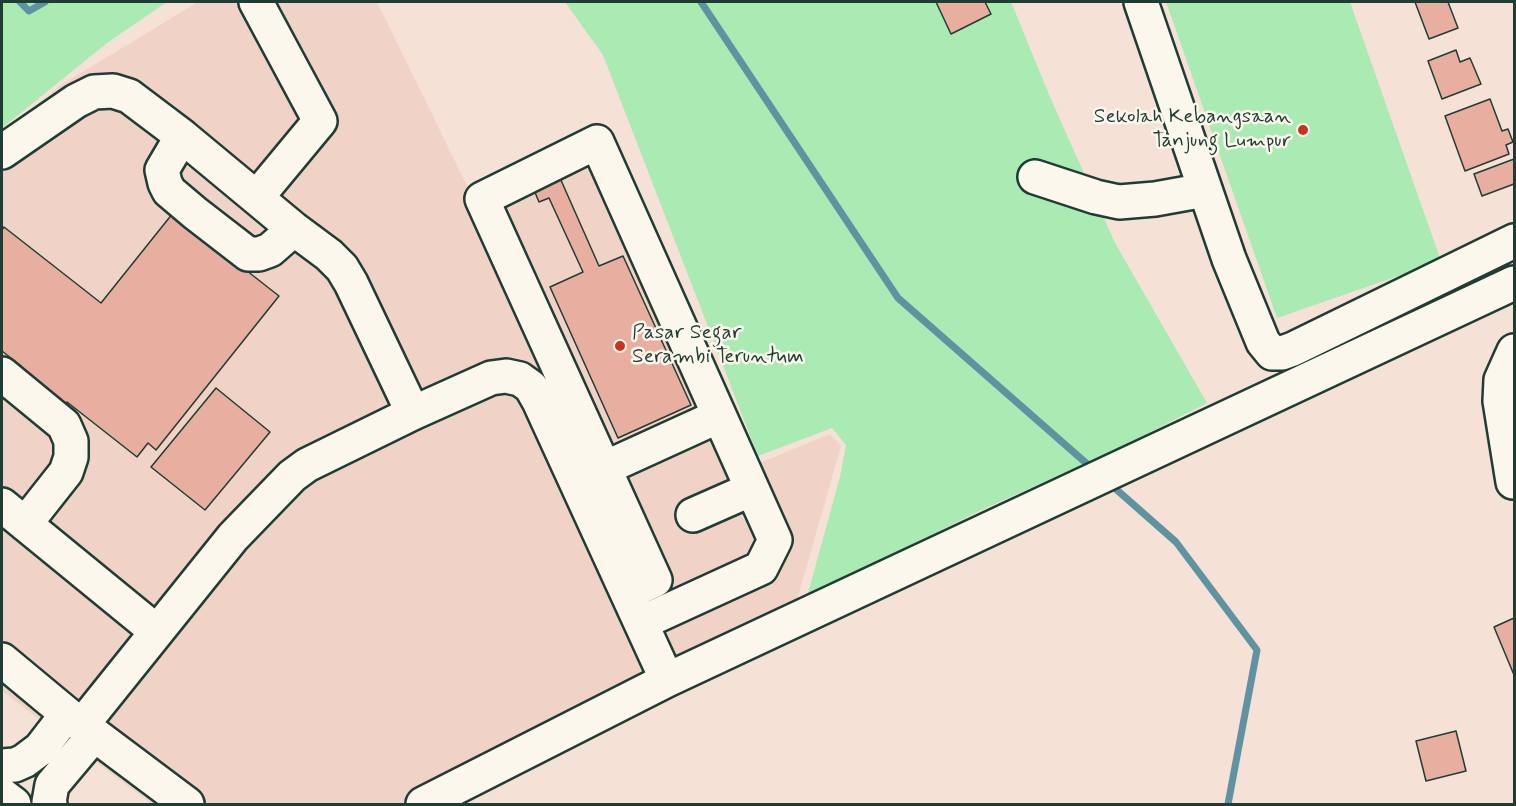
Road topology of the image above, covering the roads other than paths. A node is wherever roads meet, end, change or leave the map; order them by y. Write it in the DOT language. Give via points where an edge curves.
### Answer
graph roads {
  1 [pos="256,2"];
  2 [pos="1141,2"];
  3 [pos="182,135"];
  4 [pos="2,152"];
  5 [pos="1035,177"];
  6 [pos="1206,190"];
  7 [pos="257,197"];
  8 [pos="294,229"];
  9 [pos="1515,241"];
  10 [pos="1515,283"];
  11 [pos="1515,351"];
  12 [pos="2,374"];
  13 [pos="413,413"];
  14 [pos="718,416"];
  15 [pos="605,468"];
  16 [pos="1514,482"];
  17 [pos="752,489"];
  18 [pos="13,514"];
  19 [pos="693,516"];
  20 [pos="627,593"];
  21 [pos="641,623"];
  22 [pos="156,630"];
  23 [pos="2,660"];
  24 [pos="667,680"];
  25 [pos="81,725"];
  26 [pos="2,766"];
  27 [pos="2,795"];
  28 [pos="14,804"];
  29 [pos="50,804"];
  30 [pos="187,804"];
  31 [pos="423,804"];
  1 -- 7 [label="main road" via="320,121"];
  2 -- 6 [label="main road"];
  3 -- 4 [label="main road" via="129,96 113,91 94,92"];
  3 -- 7 [label="main road"];
  3 -- 8 [label="main road" via="162,170 170,190 195,213 248,254 270,250"];
  5 -- 6 [label="main road" via="1119,202"];
  6 -- 9 [label="main road" via="1252,320 1272,353 1293,349"];
  7 -- 8 [label="main road"];
  8 -- 13 [label="main road" via="342,268"];
  10 -- 24 [label="main road"];
  11 -- 16 [label="main road" via="1501,380 1500,401"];
  12 -- 18 [label="main road" via="64,425 71,441 66,472"];
  13 -- 20 [label="main road" via="491,378 520,379 531,387"];
  13 -- 22 [label="main road" via="292,476 233,537"];
  14 -- 15 [label="main road"];
  14 -- 15 [label="main road" via="597,142 482,199"];
  14 -- 17 [label="main road"];
  15 -- 20 [label="main road" via="655,580"];
  17 -- 19 [label="main road"];
  17 -- 21 [label="main road" via="775,540 761,568"];
  18 -- 22 [label="main road"];
  20 -- 21 [label="main road"];
  21 -- 24 [label="main road"];
  22 -- 25 [label="main road"];
  23 -- 25 [label="main road"];
  24 -- 31 [label="main road"];
  25 -- 26 [label="main road" via="24,761"];
  25 -- 29 [label="main road" via="52,784"];
  25 -- 30 [label="main road"];
  27 -- 28 [label="main road"];
}
